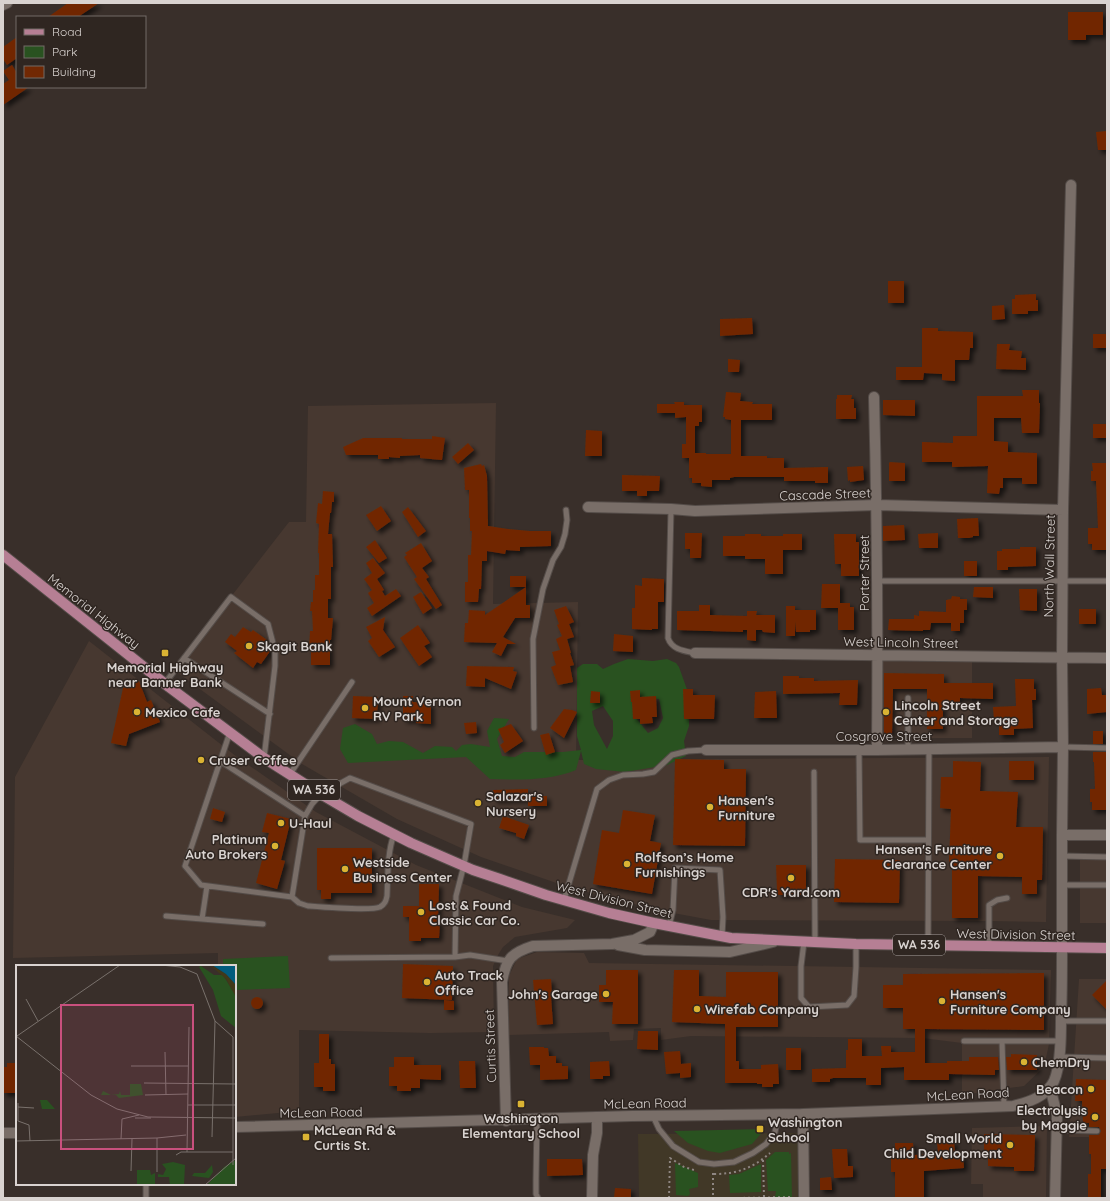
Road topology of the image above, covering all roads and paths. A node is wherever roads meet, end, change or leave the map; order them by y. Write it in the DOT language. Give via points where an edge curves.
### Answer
graph roads {
  1 [pos="6,3"];
  2 [pos="3,5"];
  3 [pos="1071,185"];
  4 [pos="874,397"];
  5 [pos="877,505"];
  6 [pos="588,507"];
  7 [pos="671,509"];
  8 [pos="566,510"];
  9 [pos="1063,510"];
  10 [pos="3,556"];
  11 [pos="877,581"];
  12 [pos="1062,581"];
  13 [pos="1107,582"];
  14 [pos="695,652"];
  15 [pos="878,655"];
  16 [pos="1062,657"];
  17 [pos="184,658"];
  18 [pos="1107,658"];
  19 [pos="352,682"];
  20 [pos="167,685"];
  21 [pos="908,698"];
  22 [pos="270,714"];
  23 [pos="534,728"];
  24 [pos="230,732"];
  25 [pos="1063,748"];
  26 [pos="1107,748"];
  27 [pos="908,749"];
  28 [pos="929,749"];
  29 [pos="706,750"];
  30 [pos="859,750"];
  31 [pos="877,750"];
  32 [pos="264,758"];
  33 [pos="220,760"];
  34 [pos="814,772"];
  35 [pos="290,774"];
  36 [pos="321,794"];
  37 [pos="304,816"];
  38 [pos="394,834"];
  39 [pos="1062,835"];
  40 [pos="1107,835"];
  41 [pos="928,840"];
  42 [pos="1062,856"];
  43 [pos="1107,857"];
  44 [pos="464,865"];
  45 [pos="1062,885"];
  46 [pos="1107,885"];
  47 [pos="207,886"];
  48 [pos="292,897"];
  49 [pos="1007,898"];
  50 [pos="564,900"];
  51 [pos="166,916"];
  52 [pos="202,919"];
  53 [pos="654,923"];
  54 [pos="263,924"];
  55 [pos="669,926"];
  56 [pos="722,936"];
  57 [pos="776,941"];
  58 [pos="804,942"];
  59 [pos="815,942"];
  60 [pos="612,944"];
  61 [pos="856,944"];
  62 [pos="928,945"];
  63 [pos="989,946"];
  64 [pos="1062,947"];
  65 [pos="1107,948"];
  66 [pos="455,957"];
  67 [pos="331,958"];
  68 [pos="508,962"];
  69 [pos="1061,1021"];
  70 [pos="1107,1021"];
  71 [pos="964,1041"];
  72 [pos="1002,1041"];
  73 [pos="1061,1041"];
  74 [pos="1059,1057"];
  75 [pos="1107,1058"];
  76 [pos="1050,1087"];
  77 [pos="1004,1106"];
  78 [pos="779,1113"];
  79 [pos="803,1114"];
  80 [pos="653,1116"];
  81 [pos="596,1117"];
  82 [pos="537,1120"];
  83 [pos="506,1121"];
  84 [pos="236,1128"];
  85 [pos="1057,1130"];
  86 [pos="1097,1131"];
  87 [pos="3,1133"];
  88 [pos="16,1133"];
  89 [pos="763,1160"];
  90 [pos="713,1174"];
  91 [pos="146,1185"];
  92 [pos="764,1197"];
  93 [pos="792,1197"];
  94 [pos="146,1198"];
  95 [pos="538,1198"];
  96 [pos="592,1198"];
  97 [pos="713,1198"];
  98 [pos="738,1198"];
  99 [pos="804,1198"];
  100 [pos="1054,1198"];
  1 -- 2 [label="street"];
  3 -- 9 [label="street, North Wall Street"];
  4 -- 5 [label="street, Porter Street"];
  5 -- 7 [label="street, Cascade Street" via="695,511"];
  5 -- 9 [label="street, Cascade Street"];
  5 -- 11 [label="street, Porter Street"];
  6 -- 7 [label="street, Cascade Street"];
  7 -- 14 [label="lane" via="668,638 672,646"];
  8 -- 23 [label="lane" via="565,534 543,590 534,639"];
  9 -- 12 [label="street, North Wall Street"];
  10 -- 20 [label="main road, Memorial Highway / WA 536"];
  11 -- 12 [label="lane"];
  11 -- 15 [label="street, Porter Street"];
  12 -- 13 [label="lane"];
  12 -- 16 [label="street, North Wall Street"];
  14 -- 15 [label="street, West Lincoln Street"];
  15 -- 16 [label="street, West Lincoln Street"];
  15 -- 31 [label="street, Porter Street"];
  16 -- 18 [label="street, West Lincoln Street"];
  16 -- 25 [label="street, North Wall Street"];
  17 -- 20 [label="lane"];
  17 -- 22 [label="lane"];
  17 -- 22 [label="lane" via="231,597 268,624 275,651"];
  19 -- 35 [label="lane"];
  20 -- 24 [label="main road, West Division Street / WA 536"];
  21 -- 27 [label="lane"];
  22 -- 32 [label="lane"];
  24 -- 32 [label="main road, West Division Street / WA 536"];
  24 -- 33 [label="lane"];
  25 -- 26 [label="lane"];
  25 -- 28 [label="street, Cosgrove Street"];
  25 -- 39 [label="street, North Wall Street"];
  27 -- 28 [label="street, Cosgrove Street"];
  27 -- 31 [label="street, Cosgrove Street"];
  28 -- 41 [label="lane"];
  29 -- 30 [label="street, Cosgrove Street"];
  29 -- 50 [label="lane" via="672,755 654,772 623,775 608,780 598,789"];
  30 -- 31 [label="street, Cosgrove Street"];
  30 -- 41 [label="lane" via="860,840"];
  32 -- 35 [label="main road, West Division Street / WA 536"];
  33 -- 37 [label="lane"];
  33 -- 47 [label="lane" via="185,866 201,885"];
  34 -- 59 [label="lane"];
  35 -- 36 [label="main road, West Division Street / WA 536"];
  36 -- 37 [label="lane"];
  36 -- 38 [label="main road, West Division Street / WA 536"];
  36 -- 44 [label="lane" via="350,778 471,824"];
  37 -- 48 [label="lane"];
  38 -- 44 [label="main road, West Division Street / WA 536"];
  38 -- 48 [label="lane" via="390,846 387,896 382,906 308,906"];
  39 -- 40 [label="street"];
  39 -- 42 [label="street, North Wall Street"];
  41 -- 62 [label="lane"];
  42 -- 43 [label="lane"];
  42 -- 45 [label="street, North Wall Street"];
  44 -- 50 [label="main road, West Division Street / WA 536" via="506,882"];
  44 -- 66 [label="lane" via="456,896"];
  45 -- 46 [label="lane"];
  45 -- 64 [label="street, North Wall Street"];
  47 -- 48 [label="lane"];
  47 -- 52 [label="lane"];
  49 -- 63 [label="lane" via="996,900 989,905"];
  50 -- 53 [label="main road, West Division Street / WA 536"];
  51 -- 52 [label="lane"];
  52 -- 54 [label="lane"];
  53 -- 55 [label="main road, West Division Street / WA 536"];
  53 -- 60 [label="street" via="650,932 645,935"];
  55 -- 56 [label="main road, West Division Street / WA 536"];
  55 -- 56 [label="lane" via="673,910 675,868 720,870"];
  56 -- 57 [label="main road, West Division Street / WA 536"];
  57 -- 58 [label="main road, West Division Street / WA 536"];
  57 -- 60 [label="street" via="730,952 645,950"];
  58 -- 59 [label="main road, West Division Street / WA 536"];
  58 -- 61 [label="lane" via="801,998 809,1006 847,1005 854,996"];
  59 -- 61 [label="main road, West Division Street / WA 536"];
  60 -- 68 [label="street" via="533,946 521,950"];
  61 -- 62 [label="main road, West Division Street / WA 536"];
  62 -- 63 [label="main road, West Division Street / WA 536"];
  63 -- 64 [label="main road, West Division Street / WA 536"];
  64 -- 65 [label="main road, West Division Street / WA 536"];
  64 -- 69 [label="street, North Wall Street"];
  66 -- 67 [label="lane"];
  66 -- 68 [label="lane" via="470,955"];
  68 -- 83 [label="street, Curtis Street" via="504,967 502,982"];
  69 -- 70 [label="lane"];
  69 -- 73 [label="street, North Wall Street"];
  71 -- 72 [label="lane"];
  72 -- 73 [label="lane"];
  72 -- 77 [label="lane"];
  73 -- 74 [label="street, North Wall Street"];
  74 -- 75 [label="lane"];
  74 -- 76 [label="street, North Wall Street" via="1054,1082"];
  76 -- 77 [label="street, McLean Road" via="1030,1102"];
  76 -- 85 [label="street" via="1057,1115"];
  77 -- 79 [label="street, McLean Road"];
  78 -- 79 [label="street, McLean Road"];
  78 -- 80 [label="street, McLean Road"];
  78 -- 80 [label="lane" via="774,1132 766,1144 734,1162 714,1164 700,1162 673,1146 659,1129"];
  79 -- 99 [label="street"];
  80 -- 81 [label="street, McLean Road"];
  81 -- 82 [label="street, McLean Road"];
  81 -- 96 [label="street"];
  82 -- 83 [label="street, McLean Road"];
  82 -- 95 [label="lane"];
  83 -- 84 [label="street, McLean Road"];
  85 -- 86 [label="lane"];
  85 -- 100 [label="street"];
  87 -- 88 [label="street"];
  89 -- 92 [label="path"];
  90 -- 97 [label="path"];
  91 -- 94 [label="lane"];
  92 -- 93 [label="path"];
  92 -- 98 [label="path"];
}
